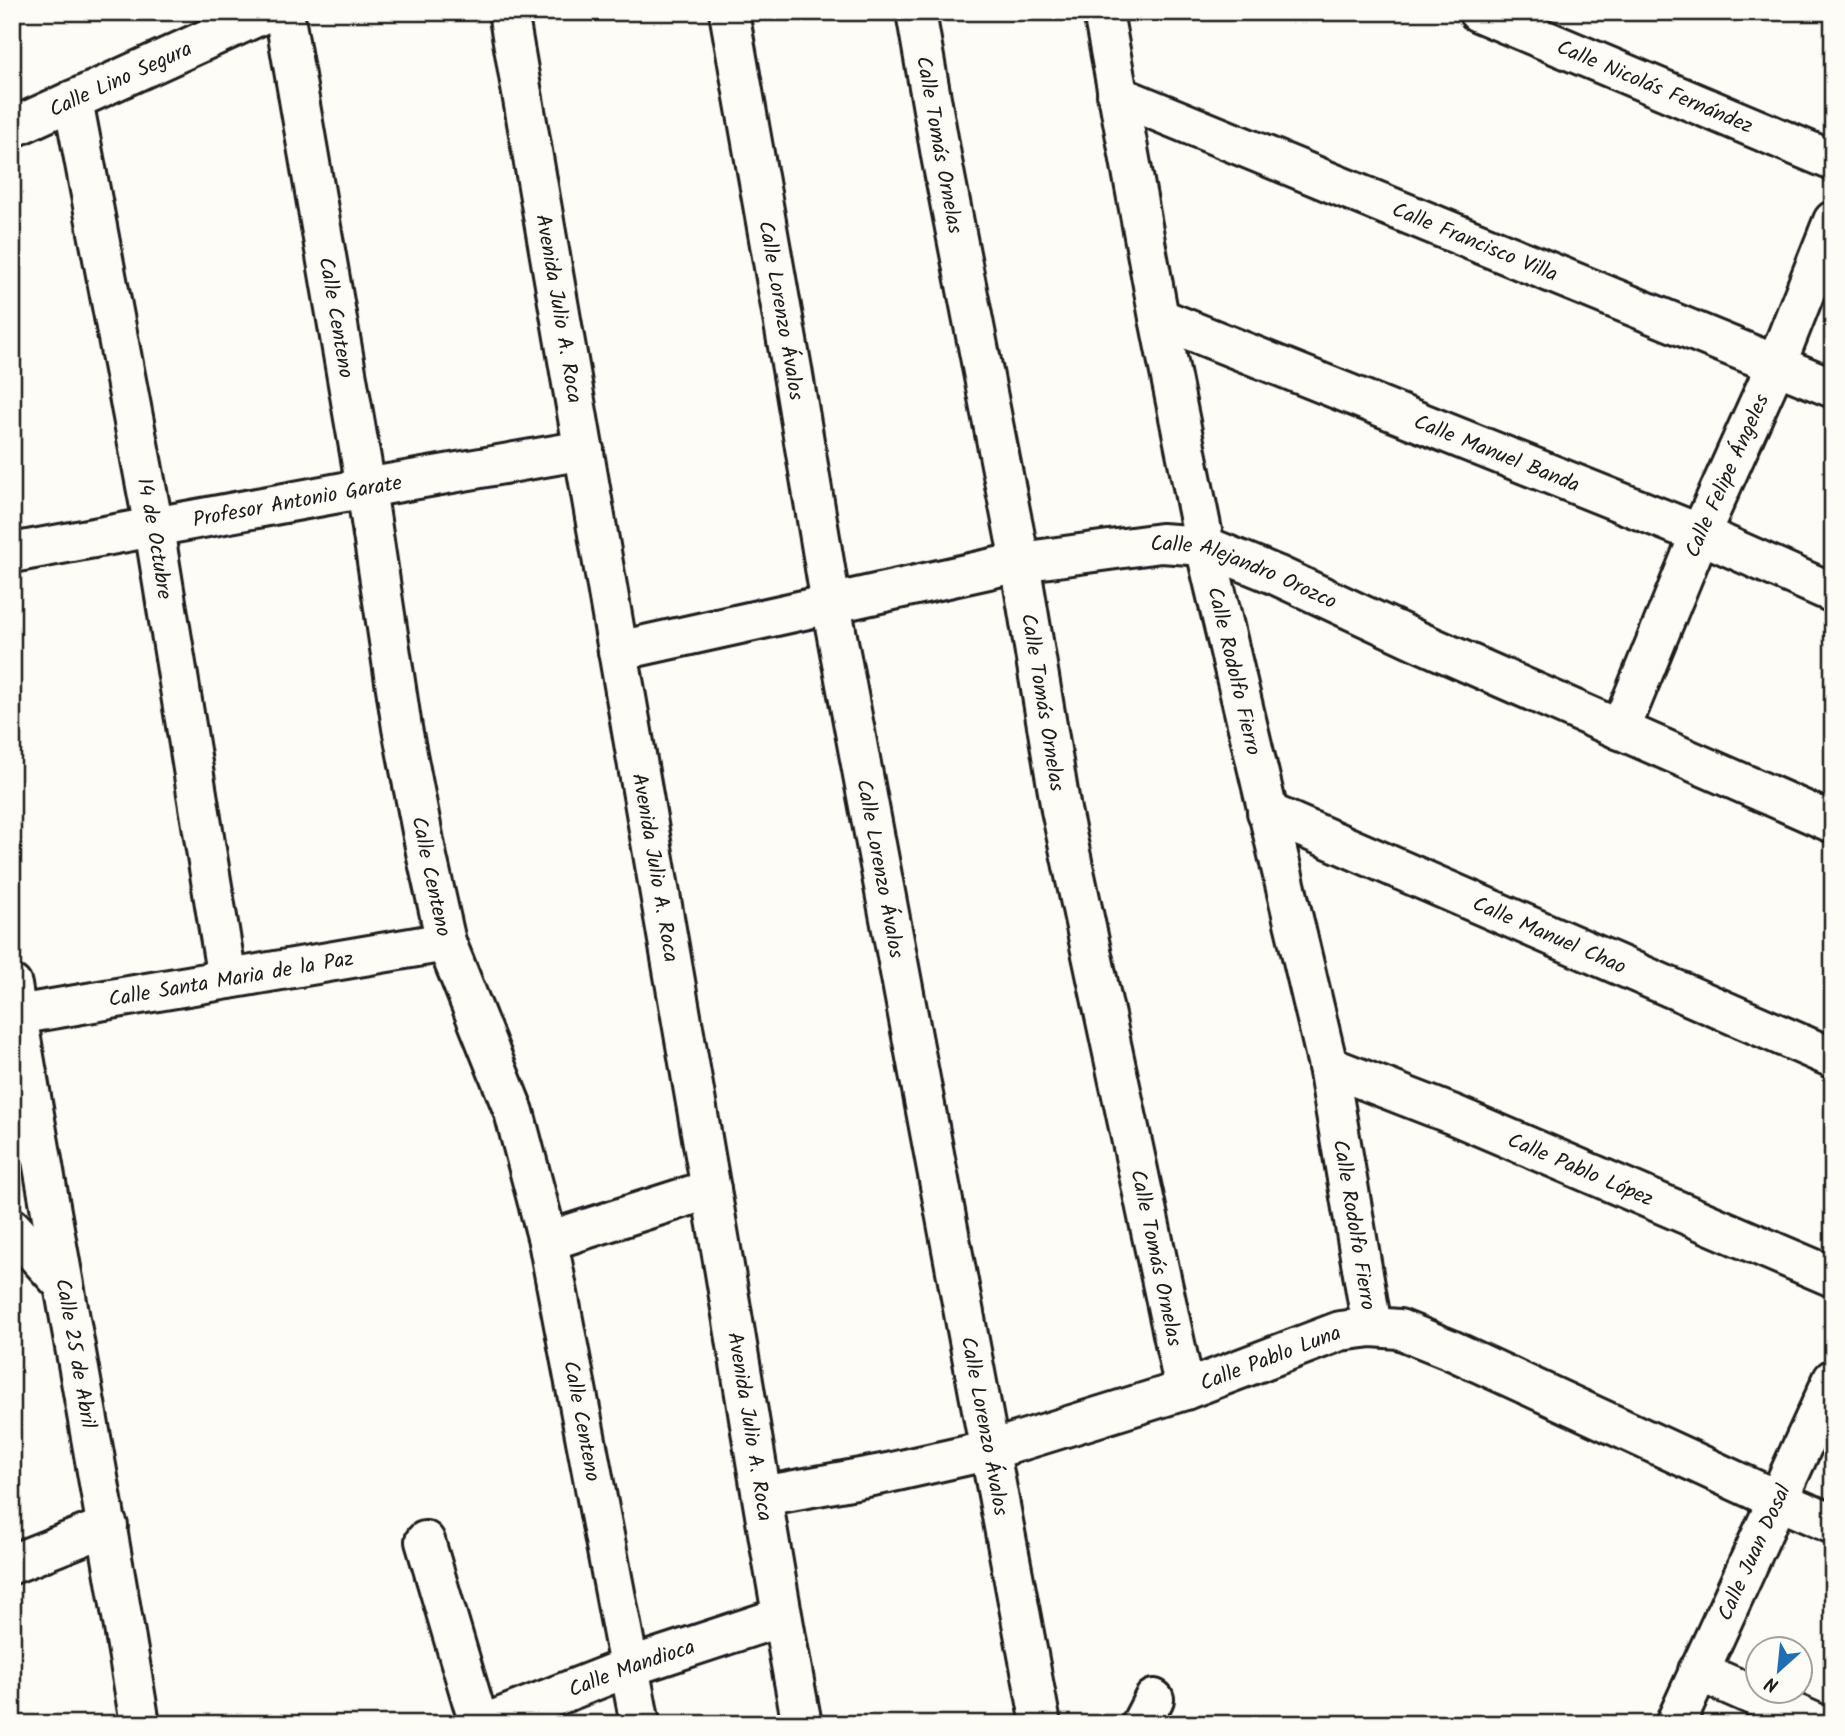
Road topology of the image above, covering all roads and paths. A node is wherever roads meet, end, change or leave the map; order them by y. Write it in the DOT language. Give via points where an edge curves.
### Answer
graph roads {
  1 [pos="267,12"];
  2 [pos="284,12"];
  3 [pos="508,12"];
  4 [pos="729,12"];
  5 [pos="916,12"];
  6 [pos="1102,12"];
  7 [pos="1478,12"];
  8 [pos="1116,95"];
  9 [pos="73,100"];
  10 [pos="12,128"];
  11 [pos="1833,161"];
  12 [pos="1833,221"];
  13 [pos="1159,318"];
  14 [pos="1776,365"];
  15 [pos="1833,388"];
  16 [pos="584,450"];
  17 [pos="366,488"];
  18 [pos="154,528"];
  19 [pos="1700,534"];
  20 [pos="1205,546"];
  21 [pos="12,553"];
  22 [pos="1020,562"];
  23 [pos="1833,593"];
  24 [pos="831,604"];
  25 [pos="618,651"];
  26 [pos="1620,730"];
  27 [pos="1267,812"];
  28 [pos="1833,823"];
  29 [pos="446,942"];
  30 [pos="227,979"];
  31 [pos="15,1000"];
  32 [pos="1833,1058"];
  33 [pos="1328,1066"];
  34 [pos="711,1189"];
  35 [pos="12,1228"];
  36 [pos="548,1241"];
  37 [pos="1833,1277"];
  38 [pos="62,1283"];
  39 [pos="1372,1327"];
  40 [pos="1833,1379"];
  41 [pos="1185,1390"];
  42 [pos="991,1450"];
  43 [pos="763,1496"];
  44 [pos="1777,1500"];
  45 [pos="1833,1524"];
  46 [pos="108,1525"];
  47 [pos="425,1541"];
  48 [pos="12,1564"];
  49 [pos="781,1616"];
  50 [pos="629,1667"];
  51 [pos="1698,1671"];
  52 [pos="140,1724"];
  53 [pos="479,1724"];
  54 [pos="484,1724"];
  55 [pos="640,1724"];
  56 [pos="802,1724"];
  57 [pos="1041,1724"];
  58 [pos="1675,1724"];
  59 [pos="1818,1724"];
  1 -- 9 [label="street, Calle Lino Segura"];
  2 -- 17 [label="street, Calle Centeno"];
  3 -- 16 [label="street, Avenida Julio A. Roca"];
  4 -- 24 [label="street, Calle Lorenzo Ávalos"];
  5 -- 22 [label="street, Calle Tomás Ornelas"];
  6 -- 8 [label="street, Calle Rodolfo Fierro"];
  7 -- 11 [label="street, Calle Nicolás Fernández"];
  8 -- 13 [label="street, Calle Rodolfo Fierro"];
  8 -- 14 [label="street, Calle Francisco Villa"];
  9 -- 10 [label="street, Calle Lino Segura"];
  9 -- 18 [label="street, 14 de Octubre"];
  12 -- 14 [label="street, Calle Felipe Ángeles"];
  13 -- 19 [label="street, Calle Manuel Banda"];
  13 -- 20 [label="street, Calle Rodolfo Fierro"];
  14 -- 15 [label="street, Calle Francisco Villa"];
  14 -- 19 [label="street, Calle Felipe Ángeles"];
  16 -- 17 [label="street, Profesor Antonio Garate"];
  16 -- 25 [label="street, Avenida Julio A. Roca"];
  17 -- 18 [label="street, Profesor Antonio Garate"];
  17 -- 29 [label="street, Calle Centeno" via="402,728"];
  18 -- 21 [label="street, Profesor Antonio Garate"];
  18 -- 30 [label="street, 14 de Octubre"];
  19 -- 23 [label="street, Calle Manuel Banda"];
  19 -- 26 [label="street, Calle Felipe Ángeles"];
  20 -- 22 [label="street, Calle Alejandro Orozco" via="1161,543"];
  20 -- 26 [label="street, Calle Alejandro Orozco"];
  20 -- 27 [label="street, Calle Rodolfo Fierro"];
  22 -- 24 [label="street, Calle Alejandro Orozco"];
  22 -- 41 [label="street, Calle Tomás Ornelas" via="1061,810"];
  24 -- 25 [label="street, Calle Alejandro Orozco"];
  24 -- 42 [label="street, Calle Lorenzo Ávalos"];
  25 -- 34 [label="street, Avenida Julio A. Roca"];
  26 -- 28 [label="street, Calle Alejandro Orozco"];
  27 -- 32 [label="street, Calle Manuel Chao"];
  27 -- 33 [label="street, Calle Rodolfo Fierro"];
  29 -- 30 [label="street, Calle Santa Maria de la Paz"];
  29 -- 36 [label="street, Calle Centeno" via="514,1112"];
  30 -- 31 [label="street, Calle Santa Maria de la Paz"];
  31 -- 38 [label="street, Calle 25 de Abril"];
  33 -- 37 [label="street, Calle Pablo López"];
  33 -- 39 [label="street, Calle Rodolfo Fierro"];
  34 -- 36 [label="street"];
  34 -- 43 [label="street, Avenida Julio A. Roca"];
  35 -- 38 [label="street"];
  36 -- 50 [label="street, Calle Centeno"];
  38 -- 46 [label="street, Calle 25 de Abril"];
  39 -- 41 [label="street, Calle Pablo Luna" via="1340,1331"];
  39 -- 44 [label="street, Calle Pablo Luna" via="1399,1329 1449,1349"];
  40 -- 44 [label="street, Calle Juan Dosal"];
  41 -- 42 [label="street, Calle Pablo Luna"];
  42 -- 43 [label="street, Calle Pablo Luna"];
  42 -- 57 [label="street, Calle Lorenzo Ávalos"];
  43 -- 49 [label="street, Avenida Julio A. Roca"];
  44 -- 45 [label="street, Calle Pablo Luna"];
  44 -- 51 [label="street, Calle Juan Dosal"];
  46 -- 48 [label="street"];
  46 -- 52 [label="street, Calle 25 de Abril"];
  47 -- 53 [label="street"];
  49 -- 50 [label="street, Calle Mandioca"];
  49 -- 56 [label="street, Avenida Julio A. Roca"];
  50 -- 54 [label="street, Calle Mandioca"];
  50 -- 55 [label="street, Calle Centeno"];
  51 -- 58 [label="street, Calle Juan Dosal"];
  51 -- 59 [label="street"];
}
